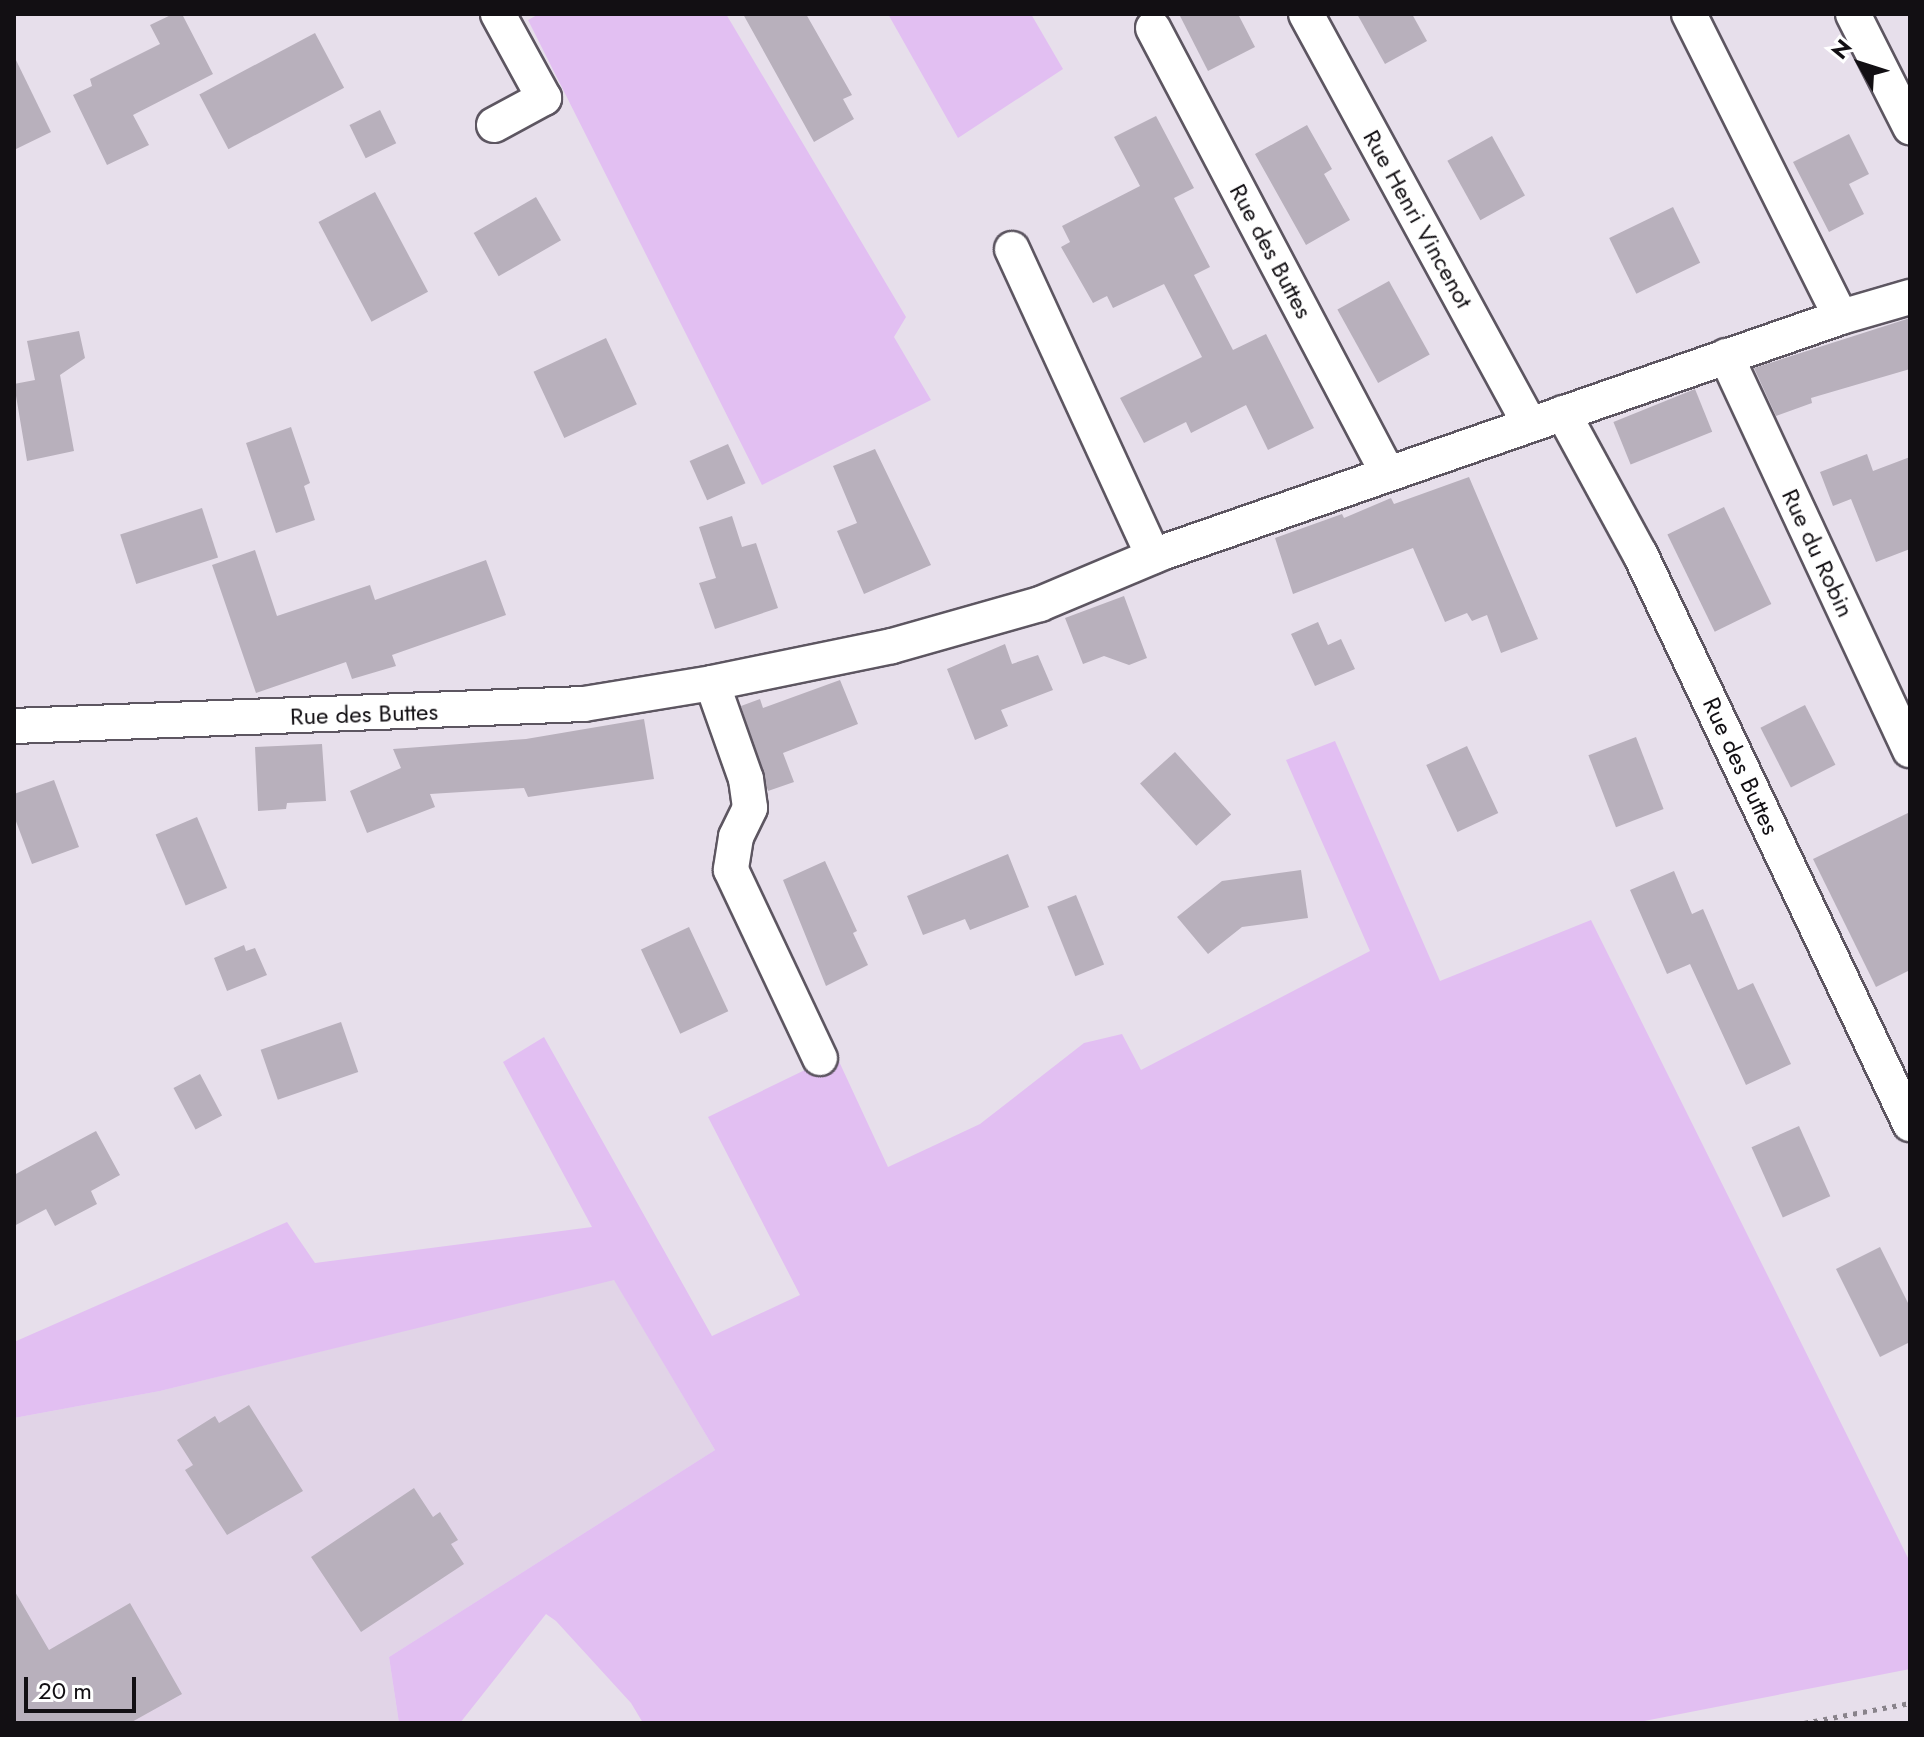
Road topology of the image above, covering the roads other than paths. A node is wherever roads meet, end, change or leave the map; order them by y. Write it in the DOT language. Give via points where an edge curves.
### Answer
graph roads {
  1 [pos="498,14"];
  2 [pos="1306,14"];
  3 [pos="1689,14"];
  4 [pos="1853,14"];
  5 [pos="1153,28"];
  6 [pos="494,125"];
  7 [pos="1910,127"];
  8 [pos="1012,249"];
  9 [pos="1910,297"];
  10 [pos="1841,317"];
  11 [pos="1726,356"];
  12 [pos="1563,413"];
  13 [pos="1530,424"];
  14 [pos="1388,474"];
  15 [pos="1153,556"];
  16 [pos="712,683"];
  17 [pos="14,726"];
  18 [pos="1910,750"];
  19 [pos="820,1058"];
  20 [pos="1910,1124"];
  1 -- 6 [label="street" via="544,98"];
  2 -- 13 [label="street, Rue Henri Vincenot"];
  3 -- 10 [label="street"];
  4 -- 7 [label="street"];
  5 -- 14 [label="street, Rue des Buttes"];
  8 -- 15 [label="street"];
  9 -- 10 [label="street, Rue des Buttes"];
  10 -- 11 [label="street, Rue des Buttes"];
  11 -- 12 [label="street, Rue des Buttes"];
  11 -- 18 [label="street, Rue du Robin"];
  12 -- 13 [label="street, Rue des Buttes"];
  12 -- 20 [label="street, Rue des Buttes" via="1640,554"];
  13 -- 14 [label="street, Rue des Buttes"];
  14 -- 15 [label="street, Rue des Buttes"];
  15 -- 16 [label="street, Rue des Buttes" via="1040,604 907,642"];
  16 -- 17 [label="street, Rue des Buttes" via="584,704 512,709"];
  16 -- 19 [label="street" via="746,779 750,808 736,837 731,870"];
}
